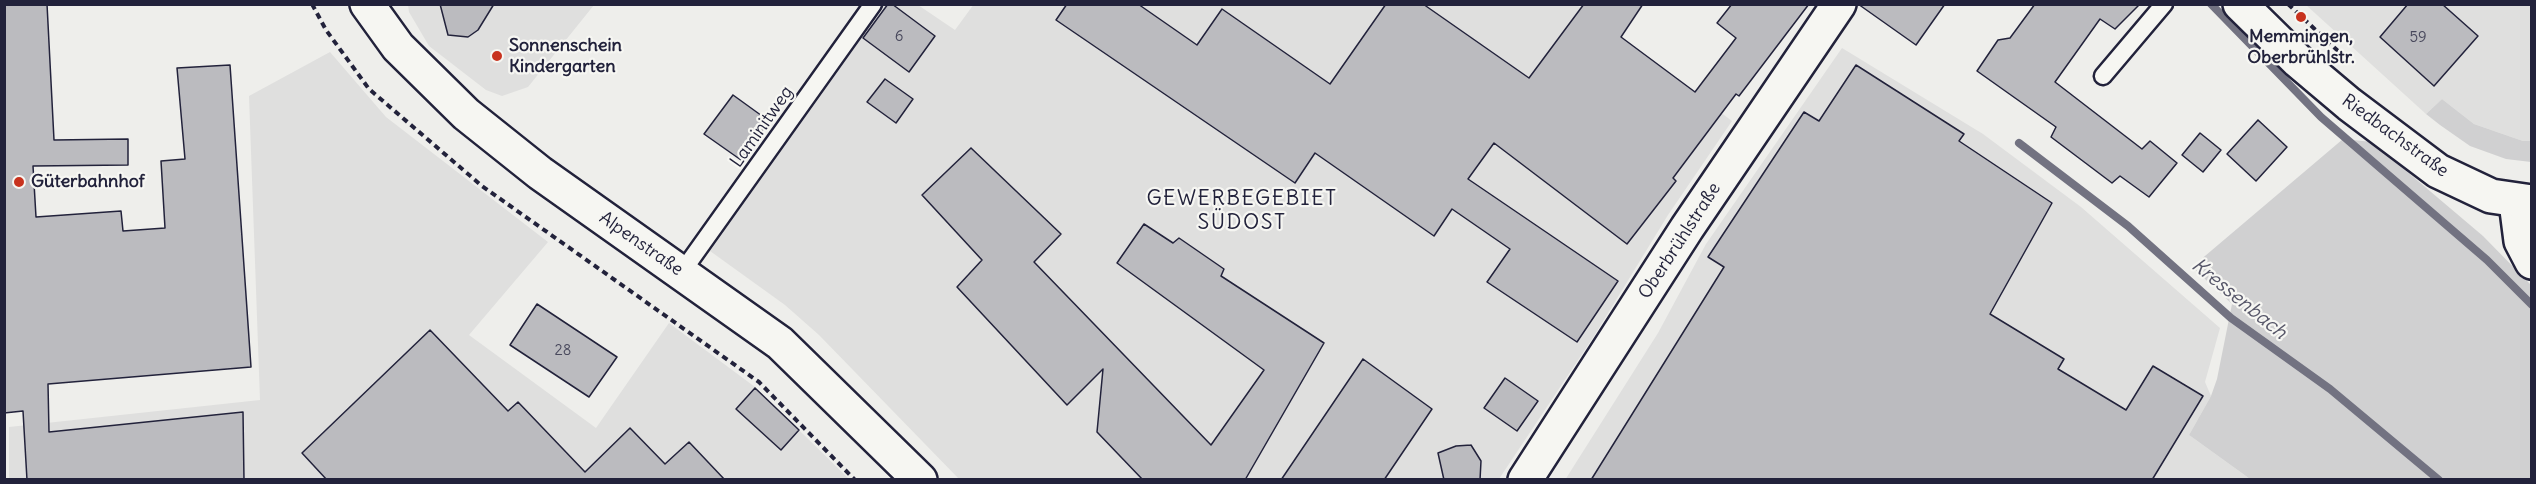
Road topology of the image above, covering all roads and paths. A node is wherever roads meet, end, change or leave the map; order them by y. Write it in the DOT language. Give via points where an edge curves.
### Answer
graph roads {
  1 [pos="312,4"];
  2 [pos="367,4"];
  3 [pos="873,4"];
  4 [pos="1839,4"];
  5 [pos="2164,4"];
  6 [pos="2240,4"];
  7 [pos="2288,4"];
  8 [pos="2342,56"];
  9 [pos="2103,76"];
  10 [pos="2524,202"];
  11 [pos="2532,262"];
  12 [pos="682,272"];
  13 [pos="855,480"];
  14 [pos="920,480"];
  15 [pos="1525,480"];
  1 -- 13 [label="path" via="369,89 482,186 759,382"];
  2 -- 12 [label="street, Alpenstraße" via="398,47 466,114 540,173"];
  3 -- 12 [label="lane, Laminitweg"];
  4 -- 15 [label="street, Oberbrühlstraße" via="1687,228"];
  5 -- 9 [label="lane"];
  6 -- 10 [label="street, Riedbachstraße" via="2298,61 2438,171 2476,190"];
  7 -- 8 [label="path"];
  10 -- 11 [label="street, Riedbachstraße" via="2521,241"];
  12 -- 14 [label="street, Alpenstraße" via="780,343"];
}
